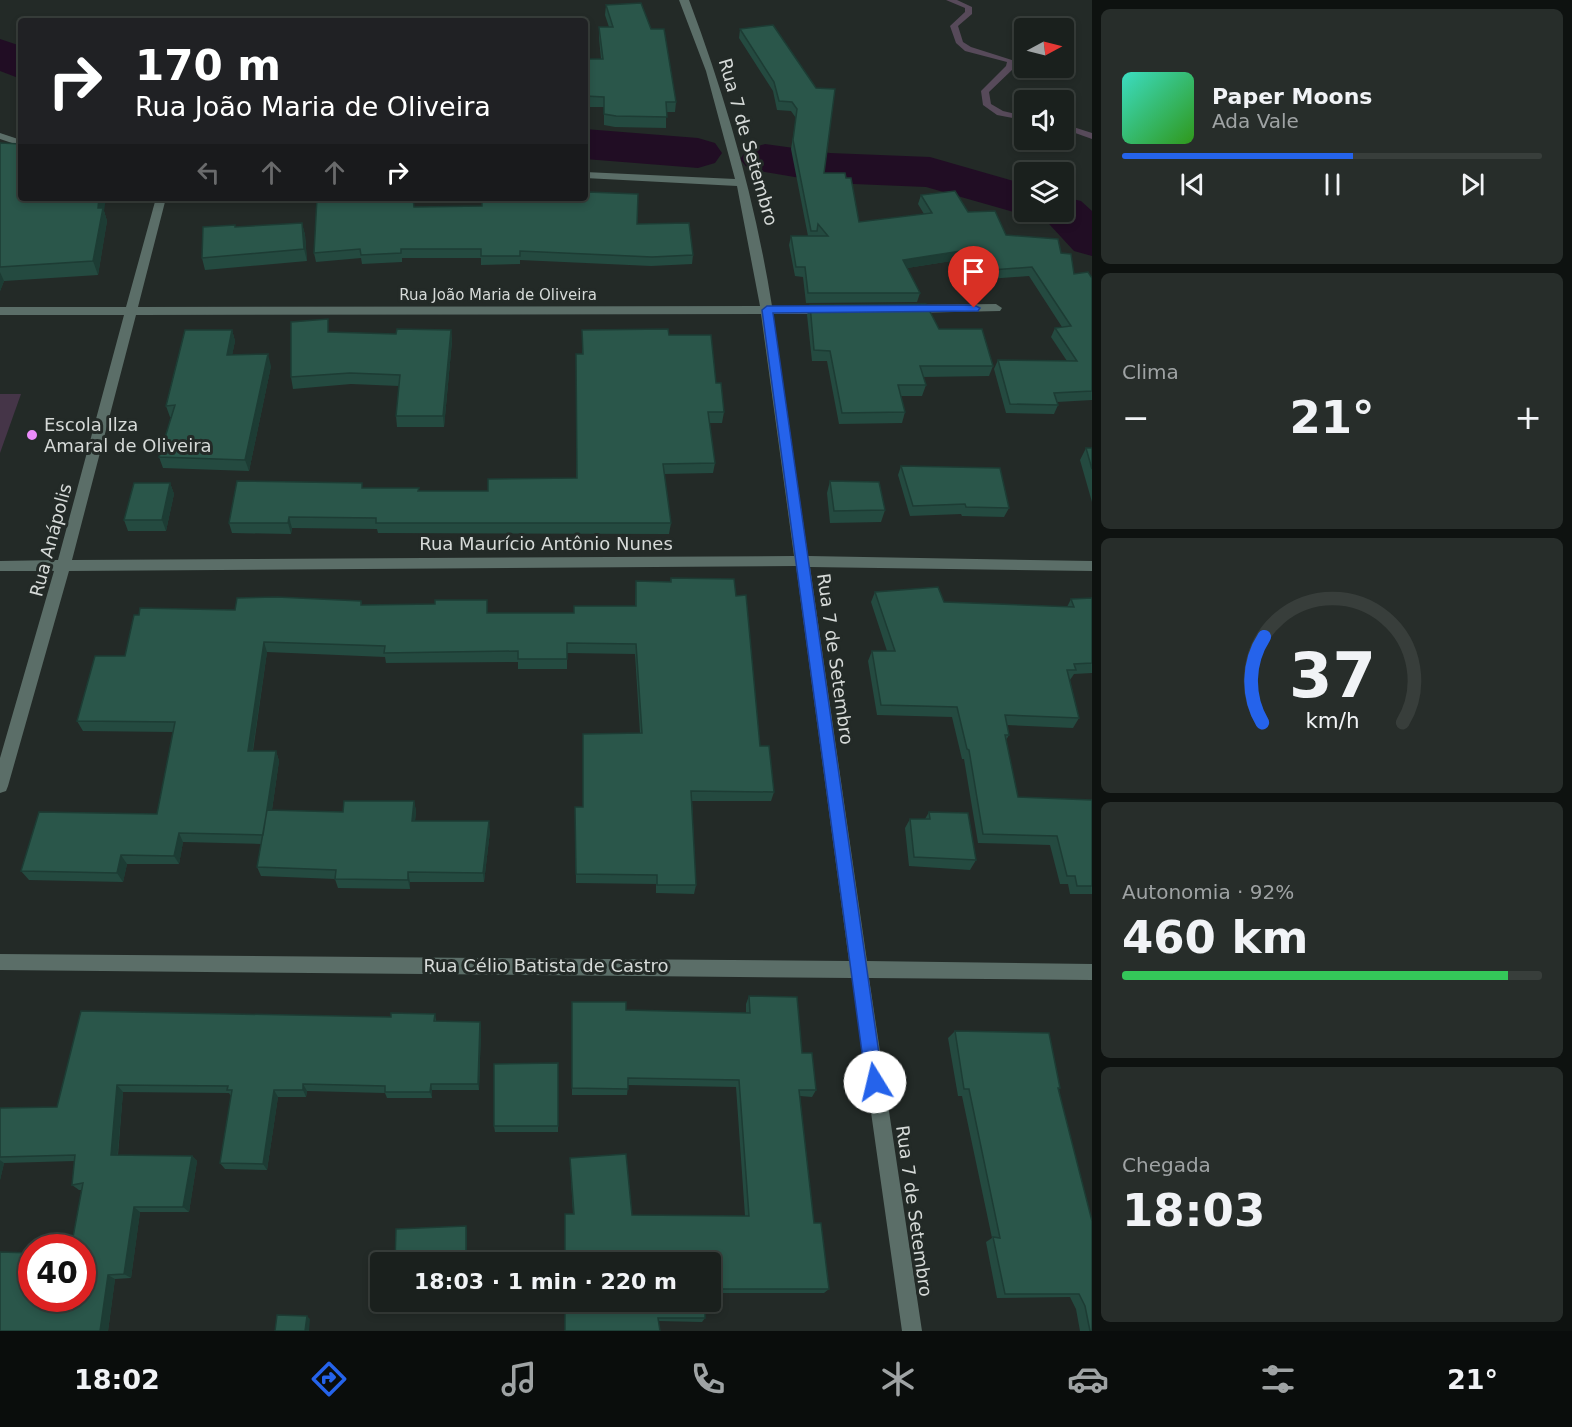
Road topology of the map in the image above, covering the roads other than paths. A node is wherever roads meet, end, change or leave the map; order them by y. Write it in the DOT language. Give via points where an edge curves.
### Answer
graph roads {
  1 [pos="684,0"];
  2 [pos="0,136"];
  3 [pos="18,142"];
  4 [pos="588,175"];
  5 [pos="743,183"];
  6 [pos="160,201"];
  7 [pos="996,308"];
  8 [pos="893,309"];
  9 [pos="132,310"];
  10 [pos="767,310"];
  11 [pos="836,310"];
  12 [pos="0,311"];
  13 [pos="802,561"];
  14 [pos="0,566"];
  15 [pos="63,566"];
  16 [pos="1092,566"];
  17 [pos="0,786"];
  18 [pos="0,962"];
  19 [pos="858,968"];
  20 [pos="1092,972"];
  21 [pos="912,1331"];
  1 -- 5 [label="street, Rua 7 de Setembro" via="726,120"];
  2 -- 3 [label="street"];
  4 -- 5 [label="street"];
  5 -- 10 [label="street, Rua 7 de Setembro"];
  6 -- 9 [label="street, Rua Anápolis"];
  7 -- 8 [label="street"];
  9 -- 10 [label="street, Rua João Maria de Oliveira"];
  9 -- 12 [label="street, Rua João Maria de Oliveira"];
  9 -- 15 [label="street, Rua Anápolis"];
  10 -- 11 [label="street, Rua João Maria de Oliveira"];
  10 -- 13 [label="street, Rua 7 de Setembro"];
  13 -- 15 [label="street, Rua Maurício Antônio Nunes"];
  13 -- 16 [label="street, Rua Maurício Antônio Nunes"];
  13 -- 19 [label="street, Rua 7 de Setembro"];
  14 -- 15 [label="street, Rua Maurício Antônio Nunes"];
  15 -- 17 [label="street, Rua Anápolis"];
  18 -- 19 [label="street, Rua Célio Batista de Castro"];
  19 -- 20 [label="street, Rua Célio Batista de Castro"];
  19 -- 21 [label="street, Rua 7 de Setembro"];
}
